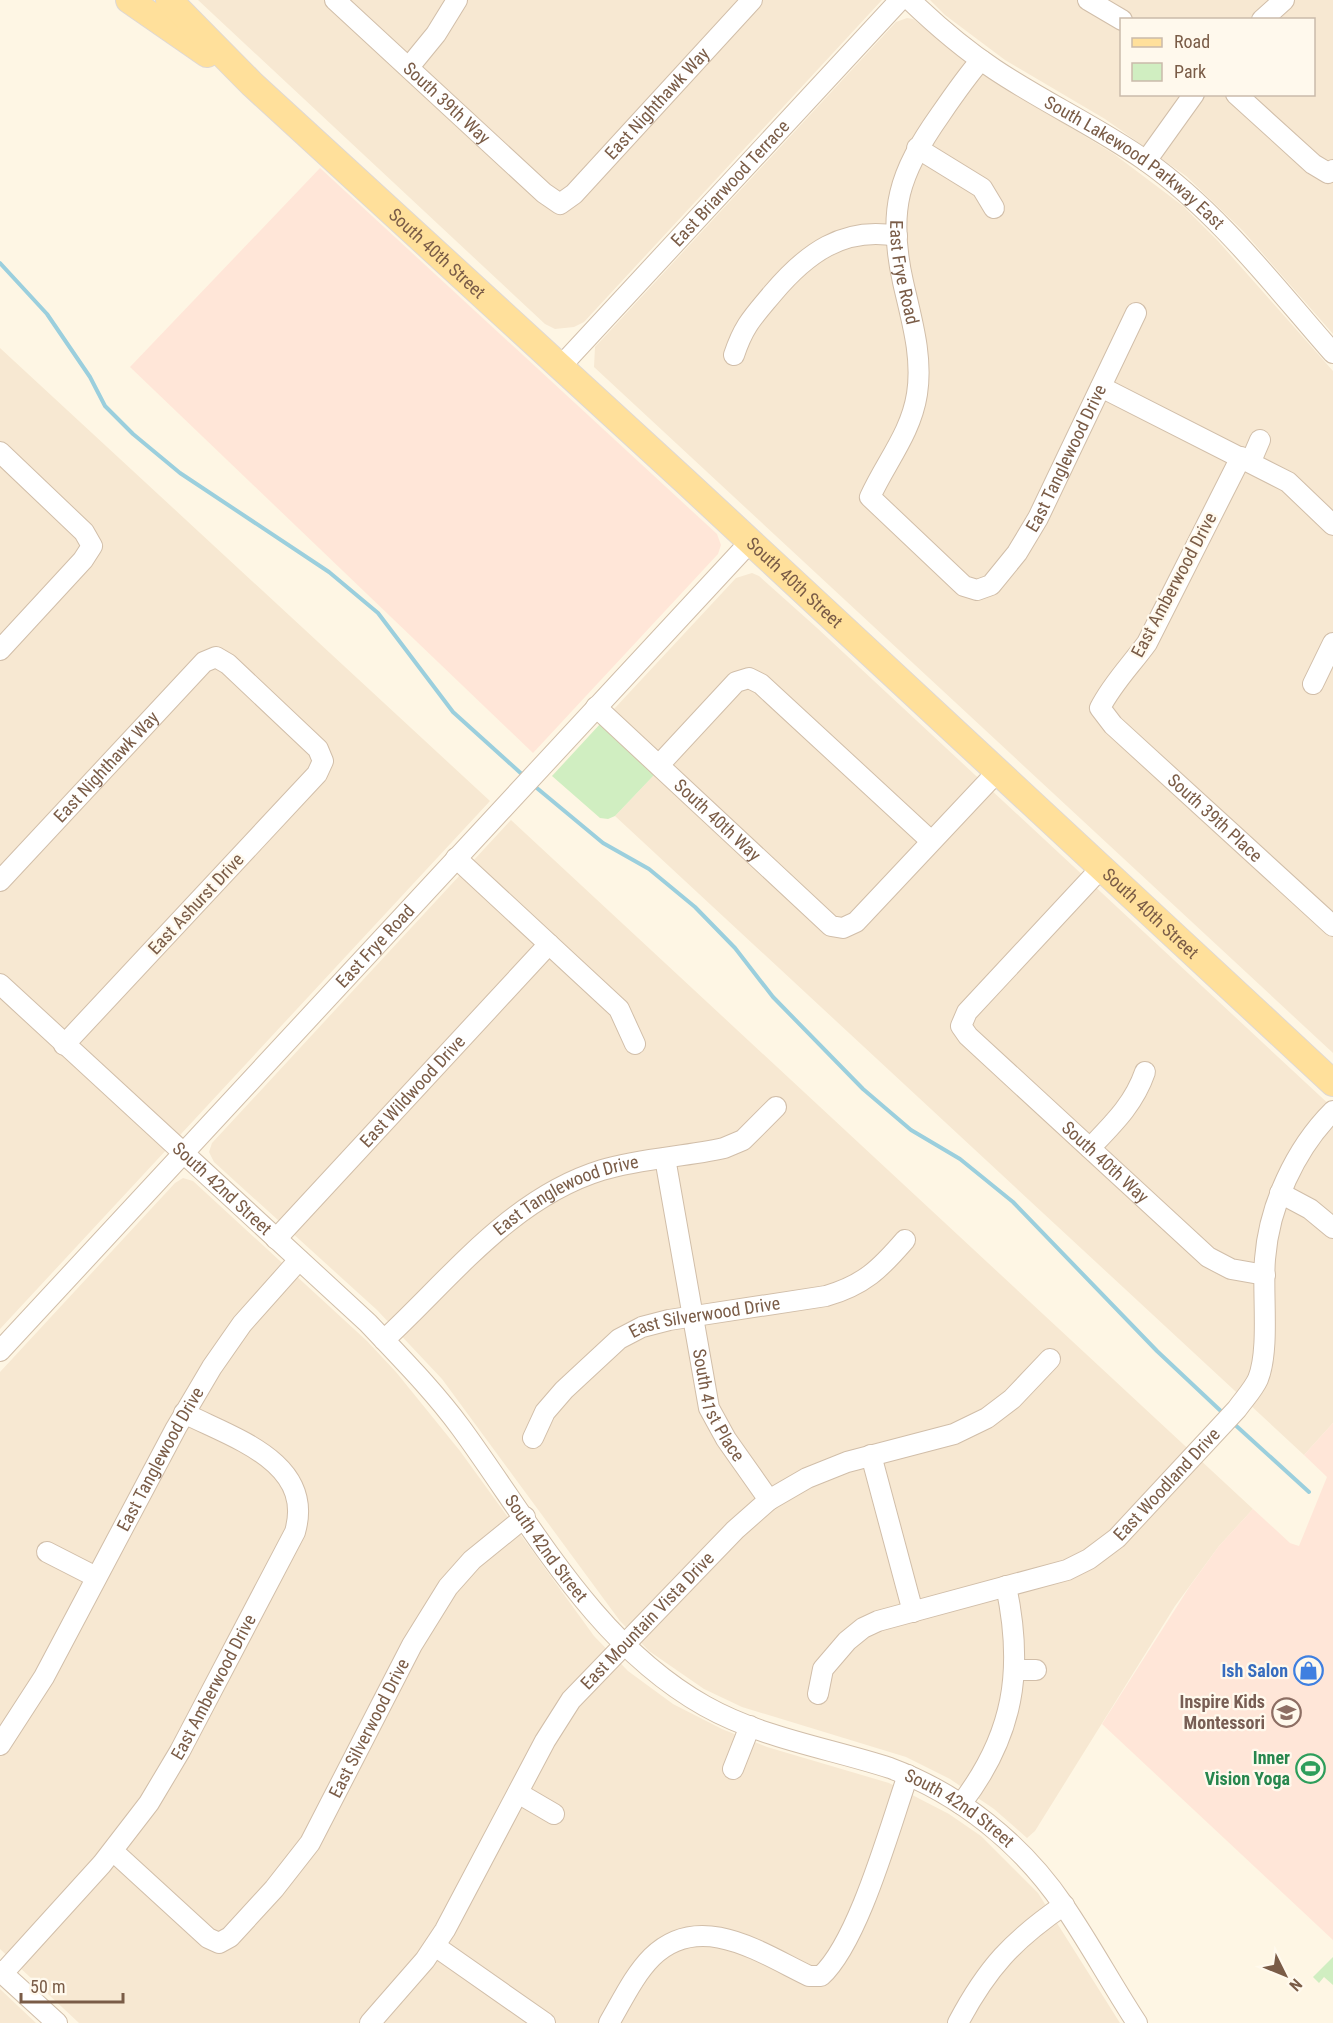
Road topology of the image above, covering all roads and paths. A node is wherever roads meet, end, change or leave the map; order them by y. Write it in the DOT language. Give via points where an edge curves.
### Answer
graph roads {
  1 [pos="129,0"];
  2 [pos="169,0"];
  3 [pos="335,0"];
  4 [pos="458,0"];
  5 [pos="752,0"];
  6 [pos="900,0"];
  7 [pos="910,0"];
  8 [pos="1088,0"];
  9 [pos="1284,0"];
  10 [pos="1264,18"];
  11 [pos="1120,19"];
  12 [pos="981,60"];
  13 [pos="409,67"];
  14 [pos="252,84"];
  15 [pos="1193,96"];
  16 [pos="1238,96"];
  17 [pos="917,148"];
  18 [pos="1146,161"];
  19 [pos="1330,171"];
  20 [pos="560,204"];
  21 [pos="994,208"];
  22 [pos="897,236"];
  23 [pos="1136,313"];
  24 [pos="1333,353"];
  25 [pos="734,355"];
  26 [pos="561,366"];
  27 [pos="1101,387"];
  28 [pos="1260,440"];
  29 [pos="0,452"];
  30 [pos="1246,459"];
  31 [pos="1333,525"];
  32 [pos="750,542"];
  33 [pos="977,590"];
  34 [pos="1333,643"];
  35 [pos="0,650"];
  36 [pos="216,657"];
  37 [pos="1313,684"];
  38 [pos="596,707"];
  39 [pos="1100,708"];
  40 [pos="659,765"];
  41 [pos="998,771"];
  42 [pos="931,841"];
  43 [pos="456,858"];
  44 [pos="1101,867"];
  45 [pos="0,881"];
  46 [pos="1333,926"];
  47 [pos="549,944"];
  48 [pos="2,991"];
  49 [pos="635,1044"];
  50 [pos="64,1045"];
  51 [pos="1145,1072"];
  52 [pos="1333,1083"];
  53 [pos="777,1107"];
  54 [pos="1333,1111"];
  55 [pos="1090,1148"];
  56 [pos="183,1153"];
  57 [pos="666,1158"];
  58 [pos="1280,1193"];
  59 [pos="1333,1228"];
  60 [pos="276,1239"];
  61 [pos="905,1240"];
  62 [pos="299,1260"];
  63 [pos="1264,1275"];
  64 [pos="692,1316"];
  65 [pos="384,1340"];
  66 [pos="0,1351"];
  67 [pos="1050,1359"];
  68 [pos="184,1413"];
  69 [pos="533,1438"];
  70 [pos="871,1455"];
  71 [pos="769,1500"];
  72 [pos="525,1517"];
  73 [pos="47,1552"];
  74 [pos="96,1577"];
  75 [pos="1006,1586"];
  76 [pos="913,1612"];
  77 [pos="623,1645"];
  78 [pos="1016,1670"];
  79 [pos="1036,1670"];
  80 [pos="818,1694"];
  81 [pos="750,1726"];
  82 [pos="0,1745"];
  83 [pos="733,1769"];
  84 [pos="908,1775"];
  85 [pos="518,1793"];
  86 [pos="961,1804"];
  87 [pos="554,1814"];
  88 [pos="113,1851"];
  89 [pos="1064,1905"];
  90 [pos="435,1946"];
  91 [pos="1,1972"];
  92 [pos="57,2023"];
  93 [pos="370,2023"];
  94 [pos="545,2023"];
  95 [pos="609,2023"];
  96 [pos="958,2023"];
  97 [pos="1136,2023"];
  1 -- 14 [label="main road, South 40th Street"];
  2 -- 14 [label="main road, South 40th Street"];
  3 -- 13 [label="street, South 39th Way"];
  4 -- 13 [label="street"];
  5 -- 20 [label="street, East Nighthawk Way" via="574,194"];
  6 -- 26 [label="street, East Briarwood Terrace"];
  7 -- 12 [label="street, South Lakewood Parkway East"];
  8 -- 11 [label="street"];
  9 -- 10 [label="street"];
  12 -- 17 [label="street, East Frye Road"];
  12 -- 18 [label="street, South Lakewood Parkway East"];
  13 -- 20 [label="street, South 39th Way" via="544,194"];
  14 -- 26 [label="main road, South 40th Street"];
  15 -- 18 [label="street"];
  16 -- 19 [label="street" via="1313,164"];
  17 -- 21 [label="street" via="982,188"];
  17 -- 22 [label="street, East Frye Road" via="900,189"];
  18 -- 24 [label="street, South Lakewood Parkway East" via="1210,217"];
  22 -- 25 [label="street" via="877,232 839,239 815,251 792,271 742,329"];
  22 -- 33 [label="street, East Frye Road" via="897,256 919,367 917,394 911,420 870,497 964,586"];
  23 -- 27 [label="street, East Tanglewood Drive"];
  26 -- 32 [label="main road, South 40th Street"];
  27 -- 30 [label="street"];
  27 -- 33 [label="street, East Tanglewood Drive" via="1017,553 991,585"];
  28 -- 30 [label="street, East Amberwood Drive"];
  29 -- 35 [label="street" via="84,532 92,546"];
  30 -- 31 [label="street" via="1288,482"];
  30 -- 39 [label="street, East Amberwood Drive" via="1147,643 1109,688"];
  32 -- 38 [label="street, East Frye Road"];
  32 -- 41 [label="main road, South 40th Street"];
  34 -- 37 [label="street"];
  36 -- 45 [label="street, East Nighthawk Way" via="204,662"];
  36 -- 50 [label="street, East Ashurst Drive" via="318,749 323,761 317,774"];
  38 -- 40 [label="street, South 40th Way"];
  38 -- 43 [label="street, East Frye Road"];
  39 -- 46 [label="street, South 39th Place" via="1113,725"];
  40 -- 42 [label="street" via="735,682 749,678 761,684"];
  40 -- 42 [label="street, South 40th Way" via="831,926 843,928 856,922"];
  41 -- 42 [label="street"];
  41 -- 44 [label="main road, South 40th Street"];
  43 -- 47 [label="street"];
  43 -- 56 [label="street, East Frye Road"];
  44 -- 52 [label="main road, South 40th Street"];
  44 -- 55 [label="street, South 40th Way" via="967,1012 961,1026"];
  47 -- 49 [label="street" via="619,1009"];
  47 -- 60 [label="street, East Wildwood Drive"];
  48 -- 50 [label="street, South 42nd Street"];
  50 -- 56 [label="street, South 42nd Street"];
  51 -- 55 [label="street" via="1127,1109"];
  53 -- 57 [label="street, East Tanglewood Drive" via="743,1140 724,1148"];
  54 -- 58 [label="street, East Woodland Drive" via="1315,1132"];
  55 -- 63 [label="street, South 40th Way" via="1208,1257 1231,1269"];
  56 -- 60 [label="street, South 42nd Street"];
  56 -- 66 [label="street, East Frye Road"];
  57 -- 64 [label="street, South 41st Place"];
  57 -- 65 [label="street, East Tanglewood Drive" via="602,1170 573,1181 520,1211"];
  58 -- 59 [label="street" via="1310,1209"];
  58 -- 63 [label="street, East Woodland Drive" via="1264,1258"];
  60 -- 62 [label="street, South 42nd Street"];
  61 -- 64 [label="street, East Silverwood Drive" via="871,1276 851,1289"];
  62 -- 65 [label="street, South 42nd Street"];
  62 -- 68 [label="street, East Tanglewood Drive" via="242,1324"];
  63 -- 75 [label="street, East Woodland Drive" via="1259,1377 1237,1408 1104,1549 1076,1567"];
  64 -- 69 [label="street, East Silverwood Drive" via="642,1327 619,1339 564,1390 545,1412"];
  64 -- 71 [label="street, South 41st Place" via="709,1408"];
  65 -- 72 [label="street, South 42nd Street" via="444,1406"];
  67 -- 70 [label="street, East Mountain Vista Drive" via="1012,1399 987,1418 954,1434"];
  68 -- 74 [label="street, East Tanglewood Drive"];
  68 -- 88 [label="street, East Amberwood Drive" via="282,1468 298,1497 300,1515 295,1532 180,1751 149,1803"];
  70 -- 71 [label="street, East Mountain Vista Drive" via="807,1478"];
  70 -- 76 [label="street"];
  71 -- 77 [label="street, East Mountain Vista Drive"];
  72 -- 77 [label="street, South 42nd Street" via="595,1615"];
  72 -- 88 [label="street, East Silverwood Drive" via="472,1560 448,1587 412,1645 310,1843 230,1937 219,1943 208,1938"];
  73 -- 74 [label="street"];
  74 -- 82 [label="street, East Tanglewood Drive" via="44,1677"];
  75 -- 76 [label="street, East Woodland Drive"];
  75 -- 78 [label="street" via="1015,1634"];
  76 -- 80 [label="street, East Woodland Drive" via="871,1625 848,1641 823,1669"];
  77 -- 81 [label="street, South 42nd Street" via="673,1686"];
  77 -- 85 [label="street, East Mountain Vista Drive" via="566,1708"];
  78 -- 79 [label="street"];
  78 -- 86 [label="street" via="996,1743"];
  81 -- 83 [label="street"];
  81 -- 84 [label="street, South 42nd Street"];
  84 -- 86 [label="street, South 42nd Street"];
  84 -- 95 [label="street" via="855,1922 832,1965 821,1976 809,1976 733,1940 711,1935 687,1937 652,1957"];
  85 -- 87 [label="street"];
  85 -- 90 [label="street, East Mountain Vista Drive"];
  86 -- 89 [label="street, South 42nd Street" via="1013,1846"];
  88 -- 91 [label="street, East Amberwood Drive"];
  89 -- 96 [label="street" via="1022,1934 1005,1952 985,1976"];
  89 -- 97 [label="street, South 42nd Street"];
  90 -- 93 [label="street, East Mountain Vista Drive"];
  90 -- 94 [label="street"];
  91 -- 92 [label="street"];
}
